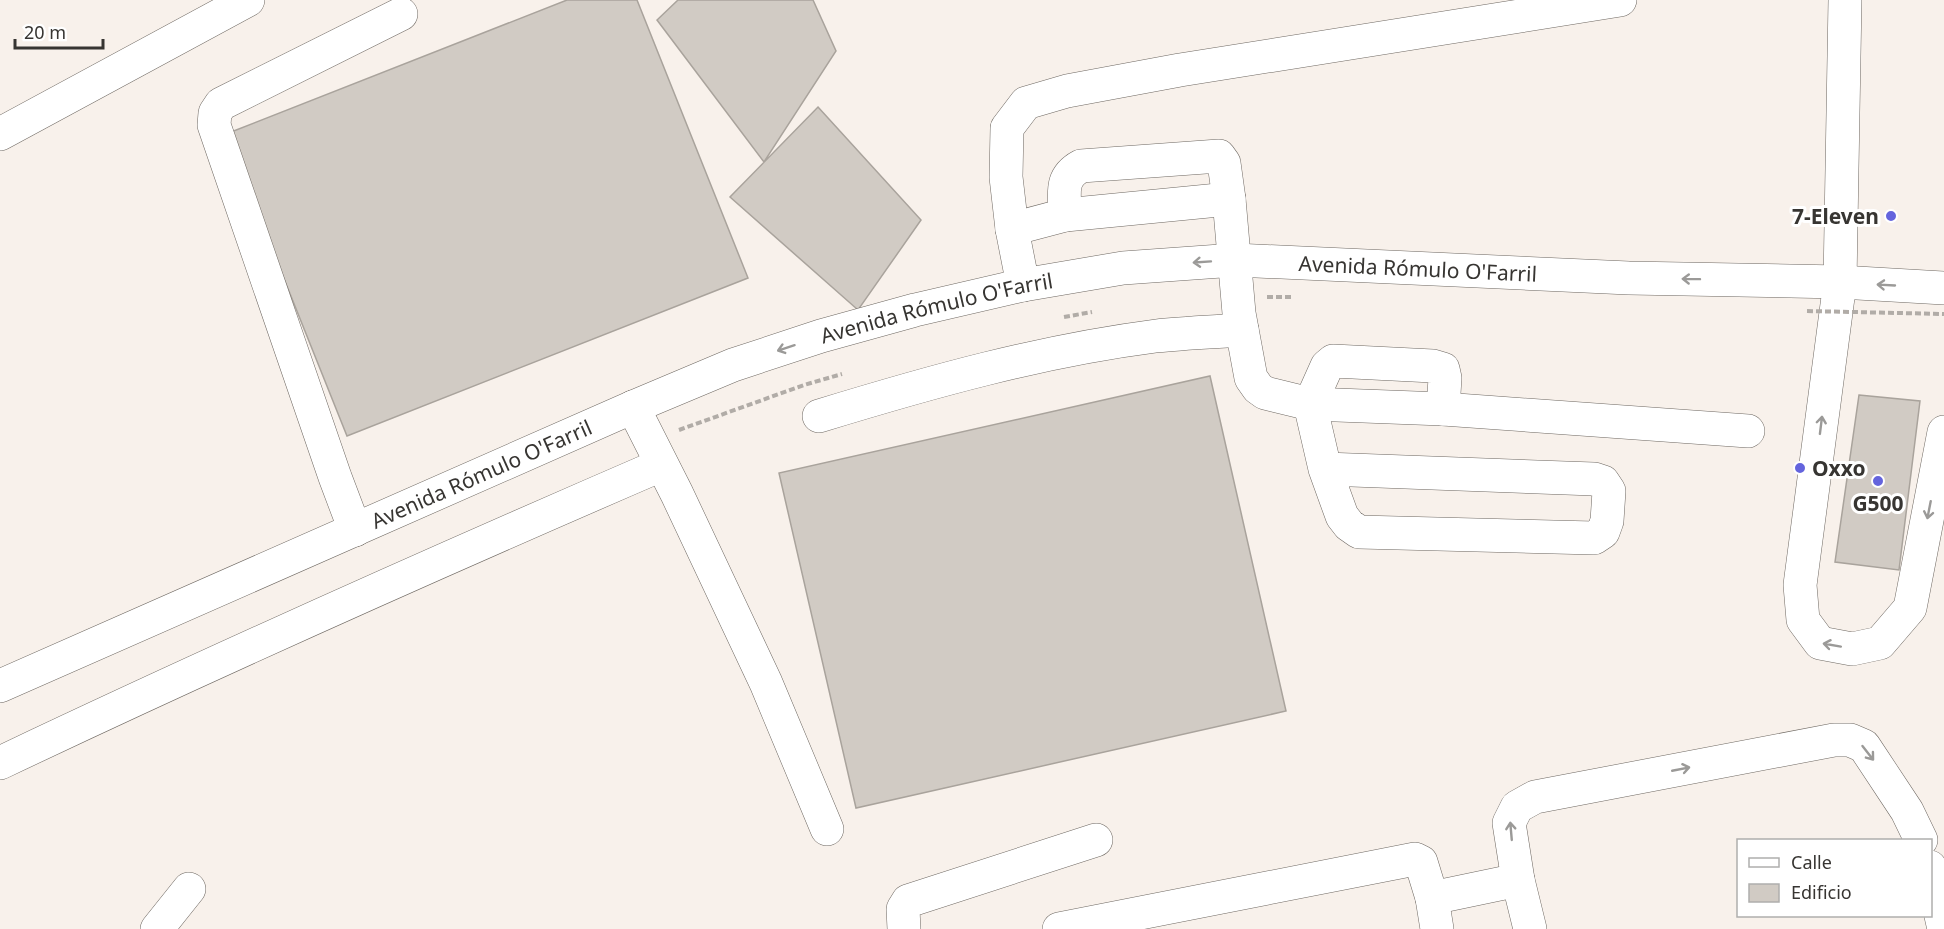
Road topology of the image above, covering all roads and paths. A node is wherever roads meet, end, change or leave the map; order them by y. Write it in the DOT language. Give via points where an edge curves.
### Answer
graph roads {
  1 [pos="248,0"];
  2 [pos="1620,0"];
  3 [pos="1845,0"];
  4 [pos="401,14"];
  5 [pos="0,134"];
  6 [pos="1229,199"];
  7 [pos="1065,215"];
  8 [pos="1012,229"];
  9 [pos="1235,260"];
  10 [pos="1840,282"];
  11 [pos="1023,285"];
  12 [pos="1944,288"];
  13 [pos="1807,311"];
  14 [pos="1944,314"];
  15 [pos="1242,330"];
  16 [pos="1310,404"];
  17 [pos="633,407"];
  18 [pos="1443,409"];
  19 [pos="819,416"];
  20 [pos="1748,432"];
  21 [pos="1944,432"];
  22 [pos="662,465"];
  23 [pos="1325,469"];
  24 [pos="356,530"];
  25 [pos="0,686"];
  26 [pos="0,763"];
  27 [pos="827,829"];
  28 [pos="1921,839"];
  29 [pos="1096,840"];
  30 [pos="1932,876"];
  31 [pos="1518,880"];
  32 [pos="189,889"];
  33 [pos="1434,913"];
  34 [pos="157,929"];
  35 [pos="904,929"];
  36 [pos="1059,929"];
  37 [pos="1530,929"];
  38 [pos="1944,929"];
  1 -- 5 [label="street"];
  2 -- 8 [label="street" via="1180,70 1067,91 1026,103 1007,128 1006,177"];
  3 -- 10 [label="street"];
  4 -- 24 [label="street" via="221,104 215,113 214,125"];
  6 -- 7 [label="street"];
  6 -- 7 [label="street" via="1224,163 1219,156 1081,166 1069,172 1065,182"];
  6 -- 9 [label="street"];
  7 -- 8 [label="street"];
  8 -- 11 [label="street"];
  10 -- 9 [label="street, Avenida Rómulo O'Farril, one-way" via="1629,278"];
  9 -- 11 [label="street, Avenida Rómulo O'Farril, one-way" via="1123,268"];
  9 -- 15 [label="street"];
  12 -- 10 [label="street, Avenida Rómulo O'Farril, one-way"];
  21 -- 10 [label="street, one-way" via="1910,608 1880,643 1852,649 1820,643 1803,620 1800,585"];
  11 -- 17 [label="street, Avenida Rómulo O'Farril, one-way" via="821,336 733,365"];
  13 -- 14 [label="path, bridge"];
  15 -- 16 [label="street" via="1251,378 1258,388"];
  15 -- 19 [label="street" via="1157,336 993,366"];
  16 -- 18 [label="street"];
  16 -- 18 [label="street" via="1327,366 1333,362 1443,369"];
  16 -- 23 [label="street"];
  17 -- 22 [label="street"];
  17 -- 24 [label="street, Avenida Rómulo O'Farril"];
  18 -- 20 [label="street"];
  22 -- 26 [label="street" via="153,690"];
  22 -- 27 [label="street" via="766,683"];
  23 -- 23 [label="street" via="1594,479 1609,490 1606,521 1603,532 1594,538 1359,532 1342,516"];
  24 -- 25 [label="street, Avenida Rómulo O'Farril"];
  31 -- 28 [label="street, one-way" via="1509,823 1517,807 1534,797 1833,740 1850,740 1864,746 1907,810"];
  29 -- 35 [label="street" via="908,901 903,909"];
  30 -- 38 [label="street"];
  31 -- 33 [label="street"];
  31 -- 37 [label="street"];
  32 -- 34 [label="street"];
  33 -- 36 [label="street" via="1421,862 1415,859"];
}
